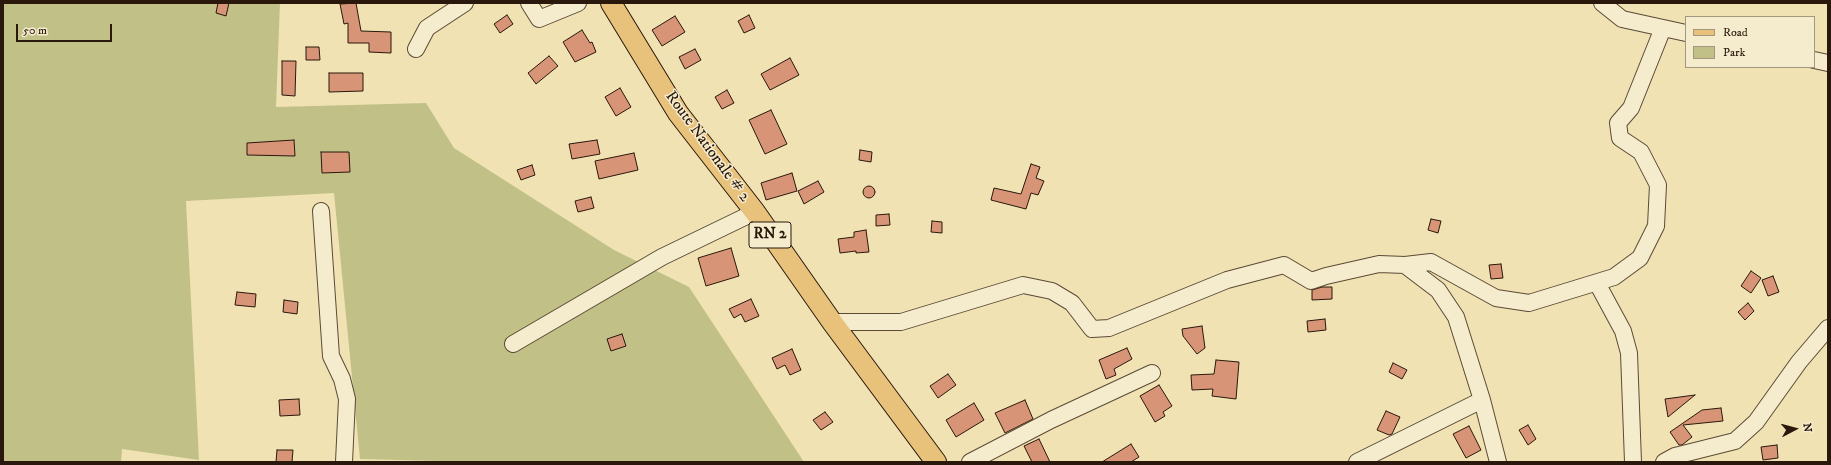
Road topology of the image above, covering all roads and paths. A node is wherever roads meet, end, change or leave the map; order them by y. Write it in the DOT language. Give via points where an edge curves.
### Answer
graph roads {
  1 [pos="465,3"];
  2 [pos="529,3"];
  3 [pos="578,3"];
  4 [pos="611,3"];
  5 [pos="1602,3"];
  6 [pos="1663,28"];
  7 [pos="1685,33"];
  8 [pos="416,49"];
  9 [pos="1815,60"];
  10 [pos="1828,63"];
  11 [pos="321,211"];
  12 [pos="755,212"];
  13 [pos="1405,265"];
  14 [pos="1597,283"];
  15 [pos="832,322"];
  16 [pos="1828,328"];
  17 [pos="513,344"];
  18 [pos="1152,373"];
  19 [pos="1482,400"];
  20 [pos="344,462"];
  21 [pos="936,462"];
  22 [pos="970,462"];
  23 [pos="1357,462"];
  24 [pos="1498,462"];
  25 [pos="1633,462"];
  26 [pos="1664,462"];
  1 -- 8 [label="street" via="427,28"];
  2 -- 3 [label="street" via="539,19"];
  4 -- 12 [label="main road, Route Nationale # 2 / RN 2" via="678,112"];
  5 -- 6 [label="street" via="1622,19"];
  6 -- 7 [label="street"];
  6 -- 14 [label="street" via="1631,108 1618,123 1620,138 1641,152 1658,185 1656,226 1640,258 1614,277"];
  9 -- 10 [label="street"];
  11 -- 20 [label="street" via="331,356 342,379 347,399"];
  12 -- 15 [label="main road, Route Nationale # 2 / RN 2"];
  12 -- 17 [label="street" via="662,257"];
  13 -- 14 [label="street" via="1431,262 1496,298 1529,303"];
  13 -- 15 [label="street" via="1379,264 1311,280 1284,264 1227,280 1109,328 1092,328 1072,303 1052,291 1022,285 901,322"];
  13 -- 19 [label="street" via="1438,290 1456,317"];
  14 -- 25 [label="street" via="1623,330 1629,353"];
  15 -- 21 [label="main road, Route Nationale # 2 / RN 2"];
  16 -- 26 [label="street" via="1799,362 1756,422 1735,440 1675,456"];
  18 -- 22 [label="street" via="1051,420"];
  19 -- 23 [label="street"];
  19 -- 24 [label="street"];
}
